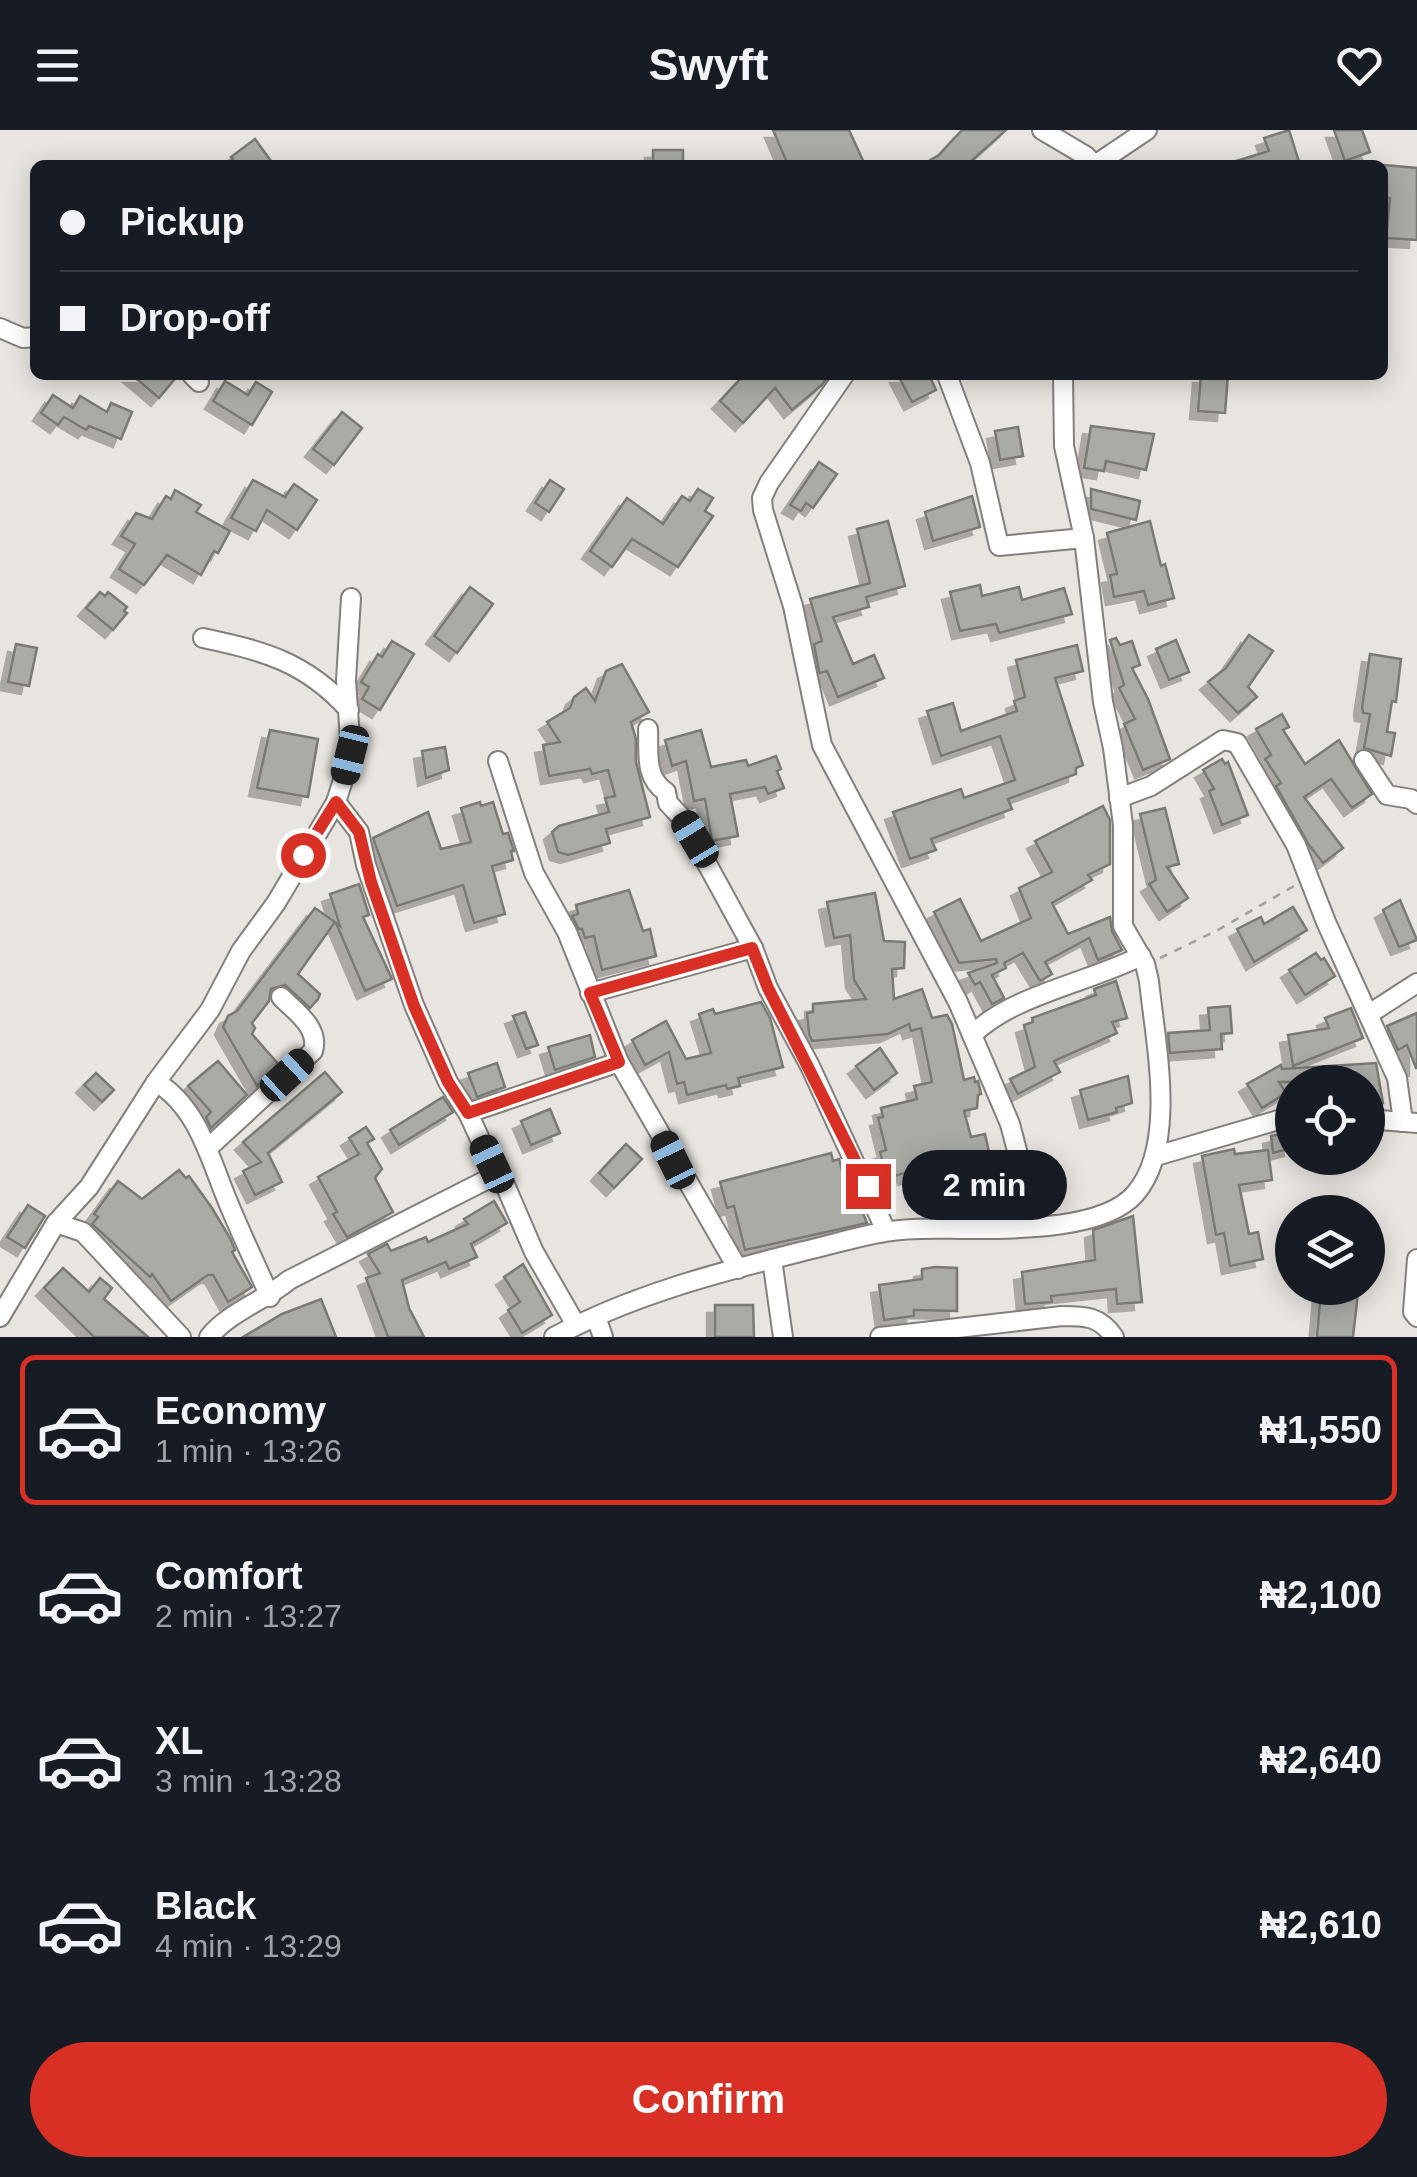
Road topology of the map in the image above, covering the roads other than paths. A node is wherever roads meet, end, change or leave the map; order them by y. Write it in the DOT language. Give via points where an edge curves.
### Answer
graph roads {
  1 [pos="1042,130"];
  2 [pos="1147,130"];
  3 [pos="1090,160"];
  4 [pos="1102,160"];
  5 [pos="0,328"];
  6 [pos="30,338"];
  7 [pos="840,380"];
  8 [pos="948,380"];
  9 [pos="1063,380"];
  10 [pos="1084,538"];
  11 [pos="351,598"];
  12 [pos="203,638"];
  13 [pos="350,710"];
  14 [pos="648,728"];
  15 [pos="1364,760"];
  16 [pos="498,761"];
  17 [pos="1120,798"];
  18 [pos="336,802"];
  19 [pos="1417,804"];
  20 [pos="752,948"];
  21 [pos="1143,960"];
  22 [pos="1417,982"];
  23 [pos="590,993"];
  24 [pos="281,996"];
  25 [pos="1370,1014"];
  26 [pos="972,1035"];
  27 [pos="619,1062"];
  28 [pos="156,1082"];
  29 [pos="468,1113"];
  30 [pos="1275,1121"];
  31 [pos="1385,1121"];
  32 [pos="1410,1123"];
  33 [pos="208,1148"];
  34 [pos="1156,1156"];
  35 [pos="500,1173"];
  36 [pos="56,1223"];
  37 [pos="1020,1227"];
  38 [pos="886,1231"];
  39 [pos="772,1259"];
  40 [pos="1417,1259"];
  41 [pos="738,1269"];
  42 [pos="270,1297"];
  43 [pos="1417,1316"];
  44 [pos="0,1317"];
  45 [pos="596,1317"];
  46 [pos="576,1325"];
  47 [pos="951,1333"];
  48 [pos="180,1337"];
  49 [pos="209,1337"];
  50 [pos="554,1337"];
  51 [pos="604,1337"];
  52 [pos="783,1337"];
  53 [pos="880,1337"];
  54 [pos="1114,1337"];
  1 -- 3 [label="street"];
  2 -- 4 [label="street"];
  5 -- 6 [label="street"];
  7 -- 26 [label="street" via="768,483 763,510 793,606 822,745"];
  8 -- 10 [label="street" via="980,463 999,546"];
  9 -- 10 [label="street" via="1064,446"];
  10 -- 17 [label="street"];
  11 -- 13 [label="street"];
  12 -- 13 [label="street" via="258,650 316,677"];
  13 -- 18 [label="street" via="350,755"];
  14 -- 20 [label="street" via="649,771 689,828"];
  15 -- 19 [label="street" via="1388,795"];
  16 -- 23 [label="street" via="534,872"];
  17 -- 21 [label="street" via="1122,926"];
  17 -- 25 [label="street" via="1232,740 1288,828"];
  18 -- 28 [label="street" via="202,1024"];
  18 -- 29 [label="street" via="359,832 414,1006"];
  20 -- 23 [label="street"];
  20 -- 38 [label="street"];
  21 -- 26 [label="street" via="1020,1005"];
  21 -- 34 [label="street" via="1160,1093"];
  22 -- 25 [label="street"];
  23 -- 27 [label="street"];
  24 -- 33 [label="street" via="308,1024 314,1051"];
  25 -- 32 [label="street"];
  26 -- 37 [label="street" via="1017,1147"];
  27 -- 29 [label="street"];
  27 -- 41 [label="street"];
  28 -- 33 [label="street" via="180,1098"];
  28 -- 36 [label="street" via="89,1187"];
  29 -- 35 [label="street"];
  30 -- 34 [label="street"];
  31 -- 32 [label="street"];
  33 -- 42 [label="street"];
  34 -- 37 [label="street" via="1137,1192 1108,1213"];
  35 -- 42 [label="street" via="288,1280"];
  35 -- 46 [label="street"];
  36 -- 44 [label="street"];
  36 -- 48 [label="street" via="83,1232"];
  37 -- 38 [label="street"];
  38 -- 39 [label="street"];
  39 -- 41 [label="street"];
  39 -- 52 [label="street"];
  40 -- 43 [label="street"];
  41 -- 45 [label="street"];
  42 -- 49 [label="street"];
  45 -- 46 [label="street"];
  45 -- 51 [label="street"];
  46 -- 50 [label="street"];
  47 -- 53 [label="street"];
  47 -- 54 [label="street" via="1088,1316"];
}
